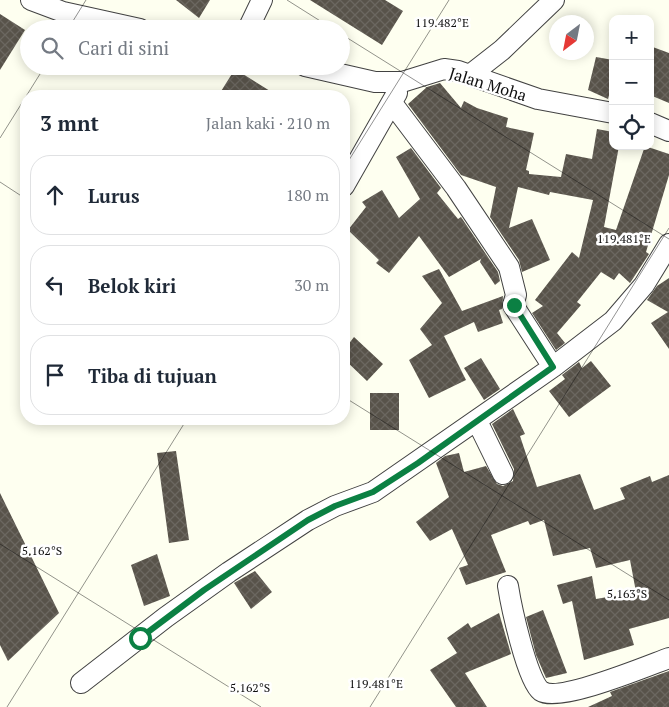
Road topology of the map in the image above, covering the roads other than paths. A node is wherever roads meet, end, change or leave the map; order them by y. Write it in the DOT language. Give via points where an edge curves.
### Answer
graph roads {
  1 [pos="31,0"];
  2 [pos="262,0"];
  3 [pos="554,0"];
  4 [pos="99,20"];
  5 [pos="252,20"];
  6 [pos="344,75"];
  7 [pos="470,75"];
  8 [pos="402,82"];
  9 [pos="392,103"];
  10 [pos="609,112"];
  11 [pos="654,125"];
  12 [pos="669,131"];
  13 [pos="350,176"];
  14 [pos="669,244"];
  15 [pos="553,367"];
  16 [pos="477,421"];
  17 [pos="502,474"];
  18 [pos="508,586"];
  19 [pos="669,658"];
  20 [pos="81,683"];
  1 -- 4 [label="street" via="63,12"];
  2 -- 5 [label="street"];
  3 -- 7 [label="street" via="502,50"];
  6 -- 8 [label="street, Jalan Moha" via="375,82"];
  7 -- 8 [label="street, Jalan Moha" via="444,69"];
  7 -- 10 [label="street, Jalan Moha" via="538,99"];
  8 -- 9 [label="street"];
  9 -- 13 [label="street"];
  9 -- 15 [label="street" via="510,267 516,295 514,305"];
  11 -- 12 [label="street"];
  14 -- 15 [label="street" via="644,285 613,321"];
  15 -- 16 [label="street"];
  16 -- 17 [label="street"];
  16 -- 20 [label="street" via="373,492 308,520 173,612"];
  18 -- 19 [label="street" via="532,679 541,690 552,694 572,692"];
}
